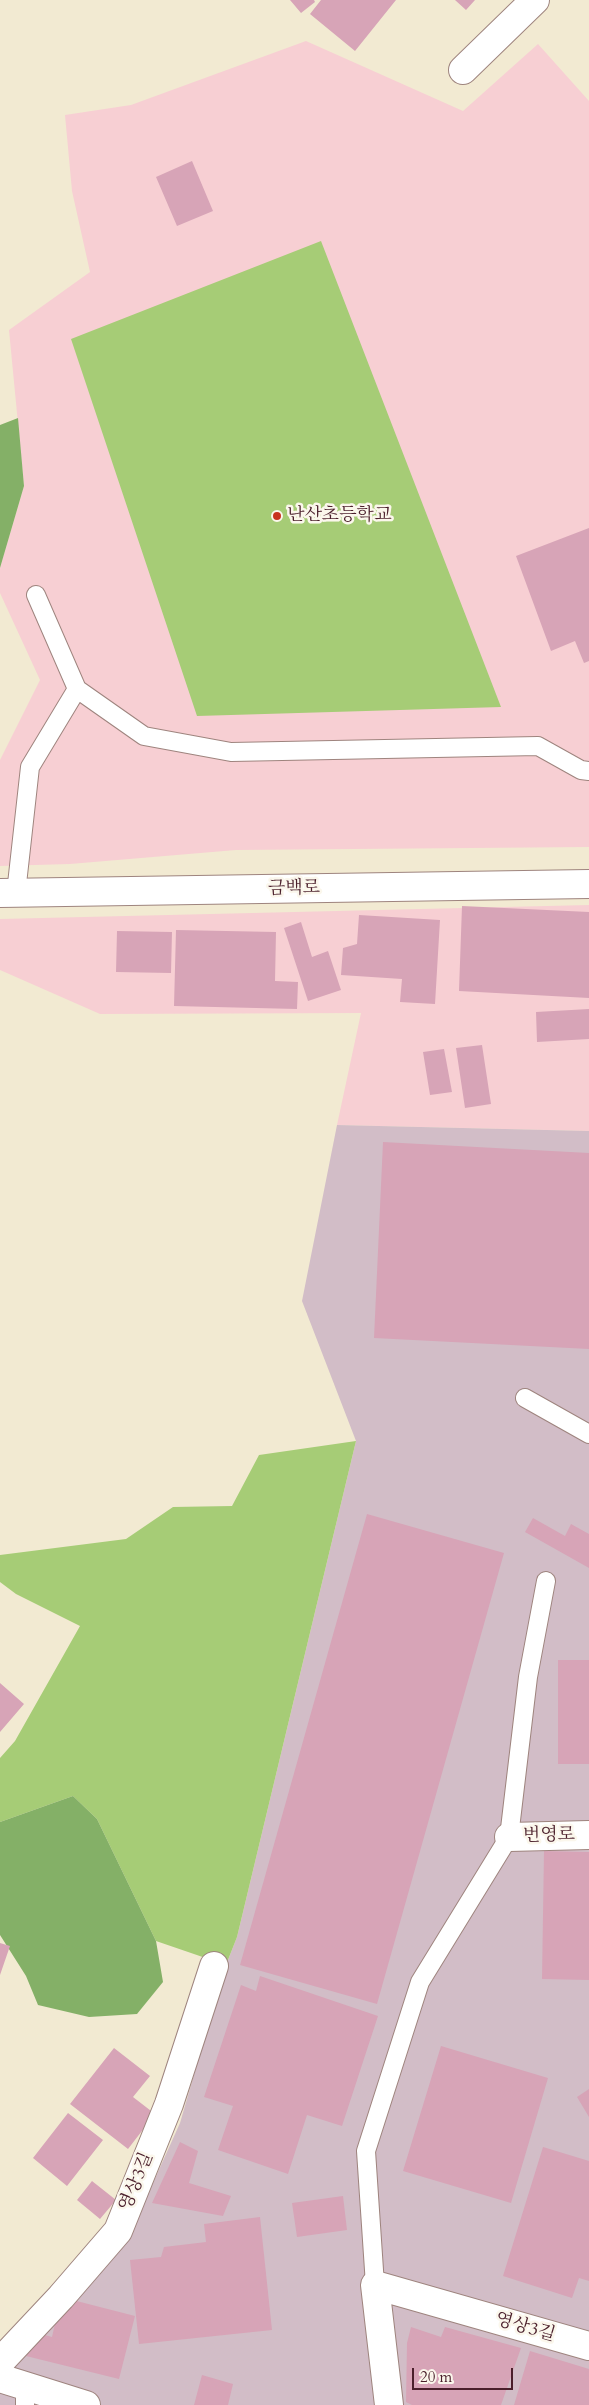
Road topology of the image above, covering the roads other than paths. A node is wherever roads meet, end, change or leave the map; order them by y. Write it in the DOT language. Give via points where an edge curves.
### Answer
graph roads {
  1 [pos="535,0"];
  2 [pos="463,70"];
  3 [pos="36,595"];
  4 [pos="76,689"];
  5 [pos="589,771"];
  6 [pos="589,884"];
  7 [pos="8,893"];
  8 [pos="525,1398"];
  9 [pos="589,1434"];
  10 [pos="546,1581"];
  11 [pos="589,1835"];
  12 [pos="509,1837"];
  13 [pos="214,1966"];
  14 [pos="375,2285"];
  15 [pos="589,2346"];
  16 [pos="0,2362"];
  17 [pos="0,2378"];
  18 [pos="25,2396"];
  19 [pos="86,2405"];
  20 [pos="389,2405"];
  1 -- 2 [label="street"];
  3 -- 4 [label="lane"];
  4 -- 5 [label="lane" via="144,736 231,752 538,746 581,770"];
  4 -- 7 [label="lane" via="30,767"];
  6 -- 7 [label="street, 금백로"];
  8 -- 9 [label="lane"];
  10 -- 12 [label="lane" via="528,1677"];
  11 -- 12 [label="street, 번영로"];
  12 -- 14 [label="lane" via="420,1982 366,2151"];
  13 -- 16 [label="street, 영상3길" via="169,2104 118,2231"];
  14 -- 15 [label="street, 영상3길"];
  14 -- 20 [label="street"];
  17 -- 18 [label="street"];
  18 -- 19 [label="street"];
}
